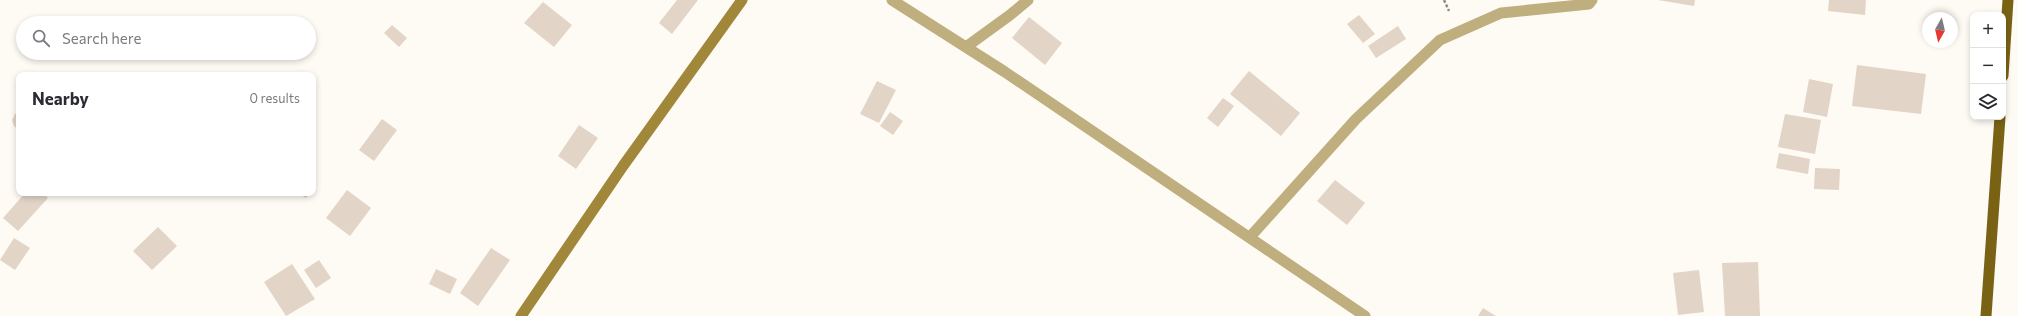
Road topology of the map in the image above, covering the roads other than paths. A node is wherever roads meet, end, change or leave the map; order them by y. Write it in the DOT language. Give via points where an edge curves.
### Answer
graph roads {
  1 [pos="742,0"];
  2 [pos="892,0"];
  3 [pos="1028,0"];
  4 [pos="1592,0"];
  5 [pos="2008,0"];
  6 [pos="966,47"];
  7 [pos="2005,48"];
  8 [pos="2000,120"];
  9 [pos="1250,237"];
  10 [pos="521,316"];
  11 [pos="1365,316"];
  12 [pos="1986,316"];
  1 -- 10 [label="main road" via="623,166"];
  2 -- 6 [label="street"];
  3 -- 6 [label="street"];
  4 -- 9 [label="street" via="1589,4 1501,13 1440,40 1356,119"];
  5 -- 7 [label="highway"];
  6 -- 9 [label="street"];
  8 -- 12 [label="highway"];
  9 -- 11 [label="street"];
}
